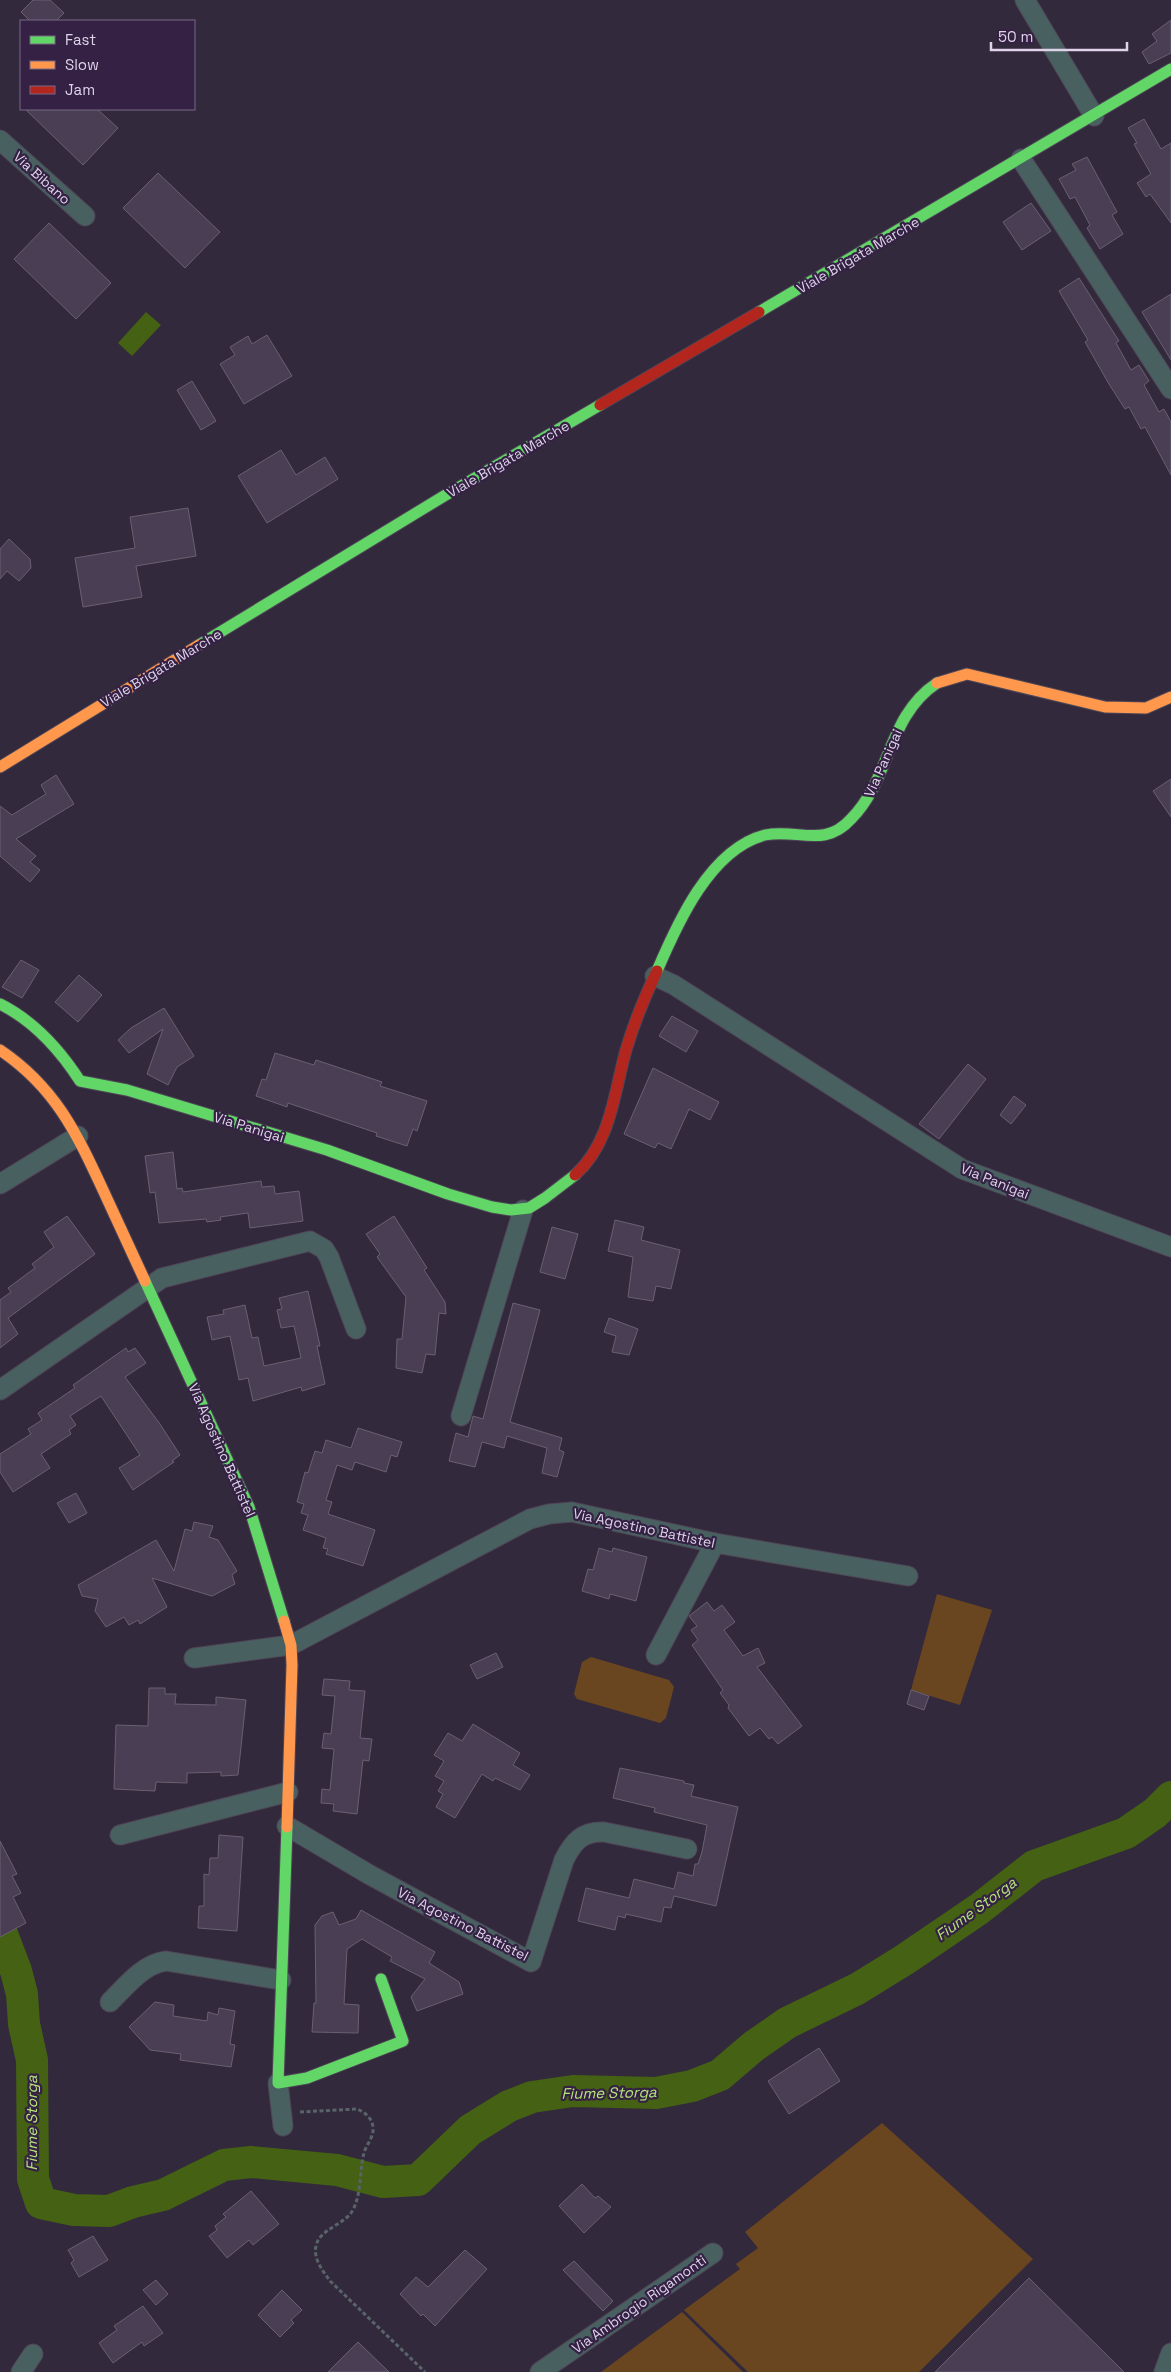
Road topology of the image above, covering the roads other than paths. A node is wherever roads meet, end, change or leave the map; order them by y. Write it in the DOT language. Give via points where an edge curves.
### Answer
graph roads {
  1 [pos="1025,0"];
  2 [pos="1171,69"];
  3 [pos="1094,116"];
  4 [pos="0,140"];
  5 [pos="1021,159"];
  6 [pos="84,216"];
  7 [pos="1171,389"];
  8 [pos="1171,697"];
  9 [pos="0,767"];
  10 [pos="655,976"];
  11 [pos="0,1004"];
  12 [pos="0,1050"];
  13 [pos="80,1081"];
  14 [pos="51,1094"];
  15 [pos="78,1136"];
  16 [pos="0,1184"];
  17 [pos="524,1210"];
  18 [pos="1171,1247"];
  19 [pos="149,1289"];
  20 [pos="356,1329"];
  21 [pos="0,1390"];
  22 [pos="461,1416"];
  23 [pos="715,1543"];
  24 [pos="908,1576"];
  25 [pos="291,1645"];
  26 [pos="656,1654"];
  27 [pos="194,1658"];
  28 [pos="288,1792"];
  29 [pos="287,1826"];
  30 [pos="120,1835"];
  31 [pos="687,1849"];
  32 [pos="381,1979"];
  33 [pos="281,1980"];
  34 [pos="110,2002"];
  35 [pos="278,2082"];
  36 [pos="282,2120"];
  37 [pos="713,2253"];
  38 [pos="1171,2353"];
  39 [pos="33,2354"];
  40 [pos="21,2372"];
  41 [pos="540,2372"];
  42 [pos="1164,2372"];
  1 -- 3 [label="street"];
  2 -- 3 [label="street, Viale Brigata Marche"];
  3 -- 5 [label="street, Viale Brigata Marche"];
  4 -- 6 [label="street, Via Bibano"];
  5 -- 7 [label="street"];
  5 -- 9 [label="street, Viale Brigata Marche" via="444,496"];
  8 -- 10 [label="street, Via Panigai" via="1146,708 1105,707 967,674 951,675 937,681 926,688 907,712 864,805 851,821 838,832 825,836 767,834 733,849 718,864 686,911"];
  10 -- 17 [label="street, Via Panigai" via="626,1048 604,1132 594,1153 565,1183"];
  10 -- 18 [label="street, Via Panigai" via="962,1169"];
  11 -- 13 [label="street" via="11,1008 60,1052"];
  12 -- 14 [label="street, Via Agostino Battistel" via="20,1063"];
  13 -- 14 [label="street" via="66,1083"];
  13 -- 17 [label="street, Via Panigai" via="142,1095 367,1163 482,1205"];
  14 -- 15 [label="street, Via Agostino Battistel"];
  15 -- 16 [label="street"];
  15 -- 19 [label="street, Via Agostino Battistel"];
  17 -- 22 [label="street"];
  19 -- 20 [label="street" via="162,1278 310,1241 324,1249 329,1257"];
  19 -- 21 [label="street"];
  19 -- 25 [label="street, Via Agostino Battistel" via="249,1507"];
  23 -- 24 [label="street, Via Agostino Battistel"];
  23 -- 25 [label="street, Via Agostino Battistel" via="572,1512 549,1514 530,1519"];
  23 -- 26 [label="street"];
  25 -- 27 [label="street, Via Agostino Battistel"];
  25 -- 28 [label="street, Via Agostino Battistel"];
  28 -- 29 [label="street, Via Agostino Battistel"];
  28 -- 30 [label="street"];
  29 -- 31 [label="street, Via Agostino Battistel" via="531,1962 564,1860 582,1835 604,1832"];
  29 -- 33 [label="street, Via Agostino Battistel"];
  32 -- 35 [label="street" via="403,2041 307,2078"];
  33 -- 34 [label="street" via="166,1961 155,1962"];
  33 -- 35 [label="street, Via Agostino Battistel"];
  35 -- 36 [label="street"];
  37 -- 41 [label="street, Via Ambrogio Rigamonti"];
  38 -- 42 [label="street"];
  39 -- 40 [label="street"];
}
